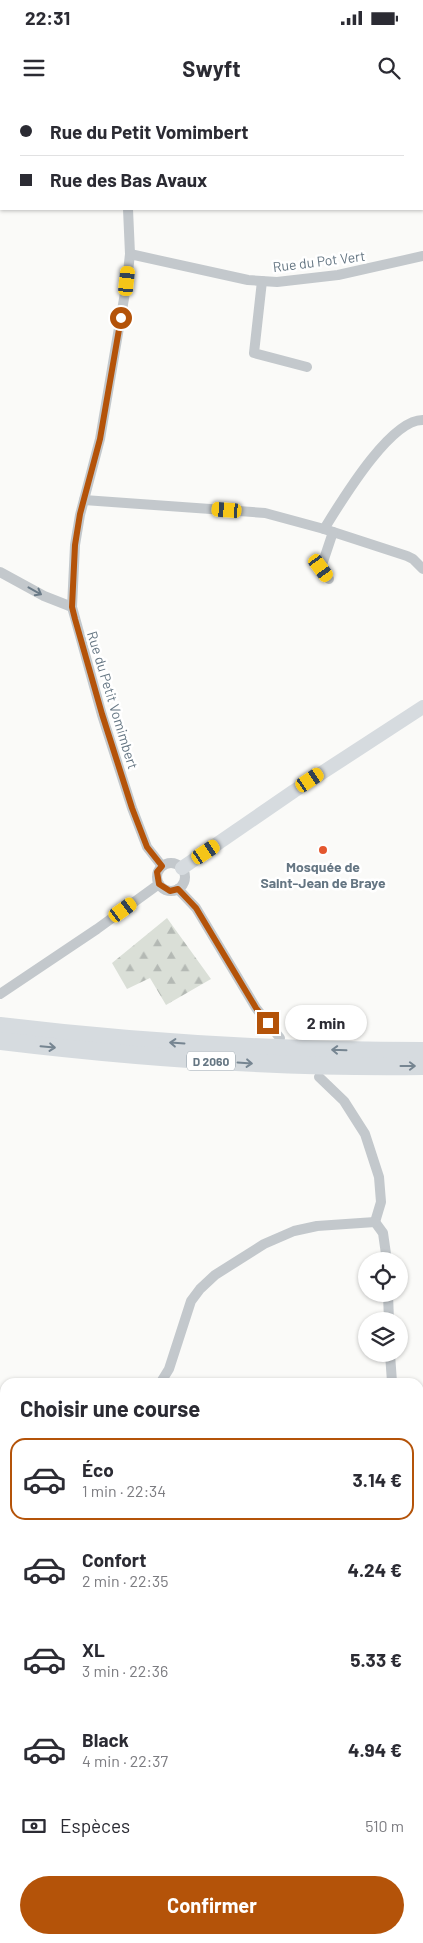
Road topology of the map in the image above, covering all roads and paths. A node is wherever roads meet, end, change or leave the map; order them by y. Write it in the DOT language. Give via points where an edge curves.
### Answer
graph roads {
  1 [pos="128,210"];
  2 [pos="130,254"];
  3 [pos="423,256"];
  4 [pos="262,281"];
  5 [pos="307,367"];
  6 [pos="423,420"];
  7 [pos="84,500"];
  8 [pos="329,530"];
  9 [pos="423,568"];
  10 [pos="0,572"];
  11 [pos="329,579"];
  12 [pos="72,607"];
  13 [pos="423,707"];
  14 [pos="162,866"];
  15 [pos="182,868"];
  16 [pos="159,884"];
  17 [pos="178,889"];
  18 [pos="0,994"];
  19 [pos="0,1026"];
  20 [pos="280,1038"];
  21 [pos="0,1041"];
  22 [pos="423,1051"];
  23 [pos="423,1066"];
  24 [pos="319,1077"];
  25 [pos="375,1222"];
  26 [pos="386,1252"];
  27 [pos="391,1362"];
  28 [pos="163,1378"];
  29 [pos="392,1378"];
  1 -- 2 [label="street, Rue du Petit Vomimbert"];
  2 -- 4 [label="street, Rue du Pot Vert"];
  2 -- 7 [label="street, Rue du Petit Vomimbert" via="110,392"];
  3 -- 4 [label="street, Rue du Pot Vert" via="338,275"];
  4 -- 5 [label="street" via="254,353"];
  6 -- 8 [label="street" via="407,424 376,452 350,487"];
  7 -- 8 [label="street" via="265,513"];
  7 -- 12 [label="street, Rue du Petit Vomimbert" via="75,545"];
  8 -- 9 [label="street" via="413,559"];
  8 -- 11 [label="street" via="321,568"];
  10 -- 12 [label="street, one-way"];
  12 -- 14 [label="street, Rue du Petit Vomimbert" via="132,808 147,847"];
  13 -- 15 [label="street"];
  14 -- 15 [label="street" via="175,863"];
  14 -- 16 [label="street" via="157,872"];
  15 -- 17 [label="street" via="185,877"];
  16 -- 17 [label="street" via="170,891"];
  16 -- 18 [label="street"];
  17 -- 20 [label="street" via="196,908 256,1008"];
  22 -- 19 [label="highway, D 2060, one-way" via="245,1047"];
  21 -- 23 [label="highway, D 2060, one-way" via="273,1065"];
  24 -- 25 [label="street" via="344,1101 365,1134 379,1177 381,1202"];
  25 -- 26 [label="street" via="384,1233"];
  25 -- 28 [label="street" via="294,1231 264,1244 215,1276 191,1301"];
  27 -- 29 [label="street"];
}
